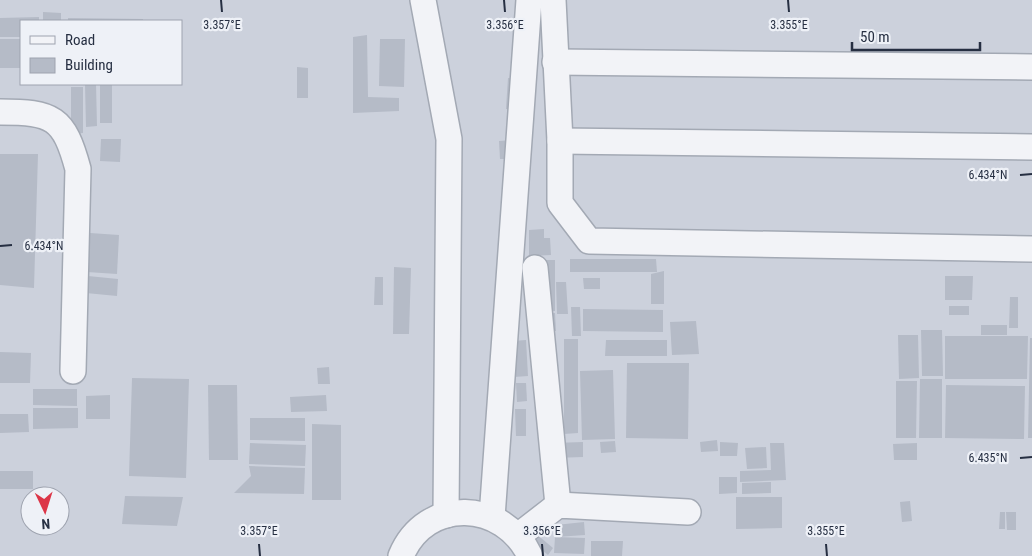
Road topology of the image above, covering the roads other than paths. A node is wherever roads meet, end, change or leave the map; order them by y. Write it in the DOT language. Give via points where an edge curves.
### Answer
graph roads {
  1 [pos="423,0"];
  2 [pos="529,0"];
  3 [pos="553,0"];
  4 [pos="555,62"];
  5 [pos="1032,67"];
  6 [pos="0,112"];
  7 [pos="560,141"];
  8 [pos="1032,148"];
  9 [pos="1032,249"];
  10 [pos="535,268"];
  11 [pos="72,370"];
  12 [pos="558,505"];
  13 [pos="688,512"];
  14 [pos="446,515"];
  15 [pos="492,517"];
  16 [pos="525,546"];
  17 [pos="405,549"];
  18 [pos="382,556"];
  19 [pos="550,556"];
  1 -- 14 [label="street" via="450,139"];
  2 -- 15 [label="street"];
  3 -- 4 [label="street"];
  4 -- 5 [label="street"];
  4 -- 7 [label="street"];
  6 -- 11 [label="street" via="27,112 55,120 71,143 78,169"];
  7 -- 8 [label="street"];
  7 -- 9 [label="street" via="560,203 589,241"];
  10 -- 12 [label="street"];
  12 -- 13 [label="street"];
  12 -- 16 [label="street"];
  14 -- 15 [label="street" via="469,512"];
  14 -- 17 [label="street" via="425,526"];
  15 -- 16 [label="street" via="502,522"];
  16 -- 19 [label="street"];
  17 -- 18 [label="street"];
}
